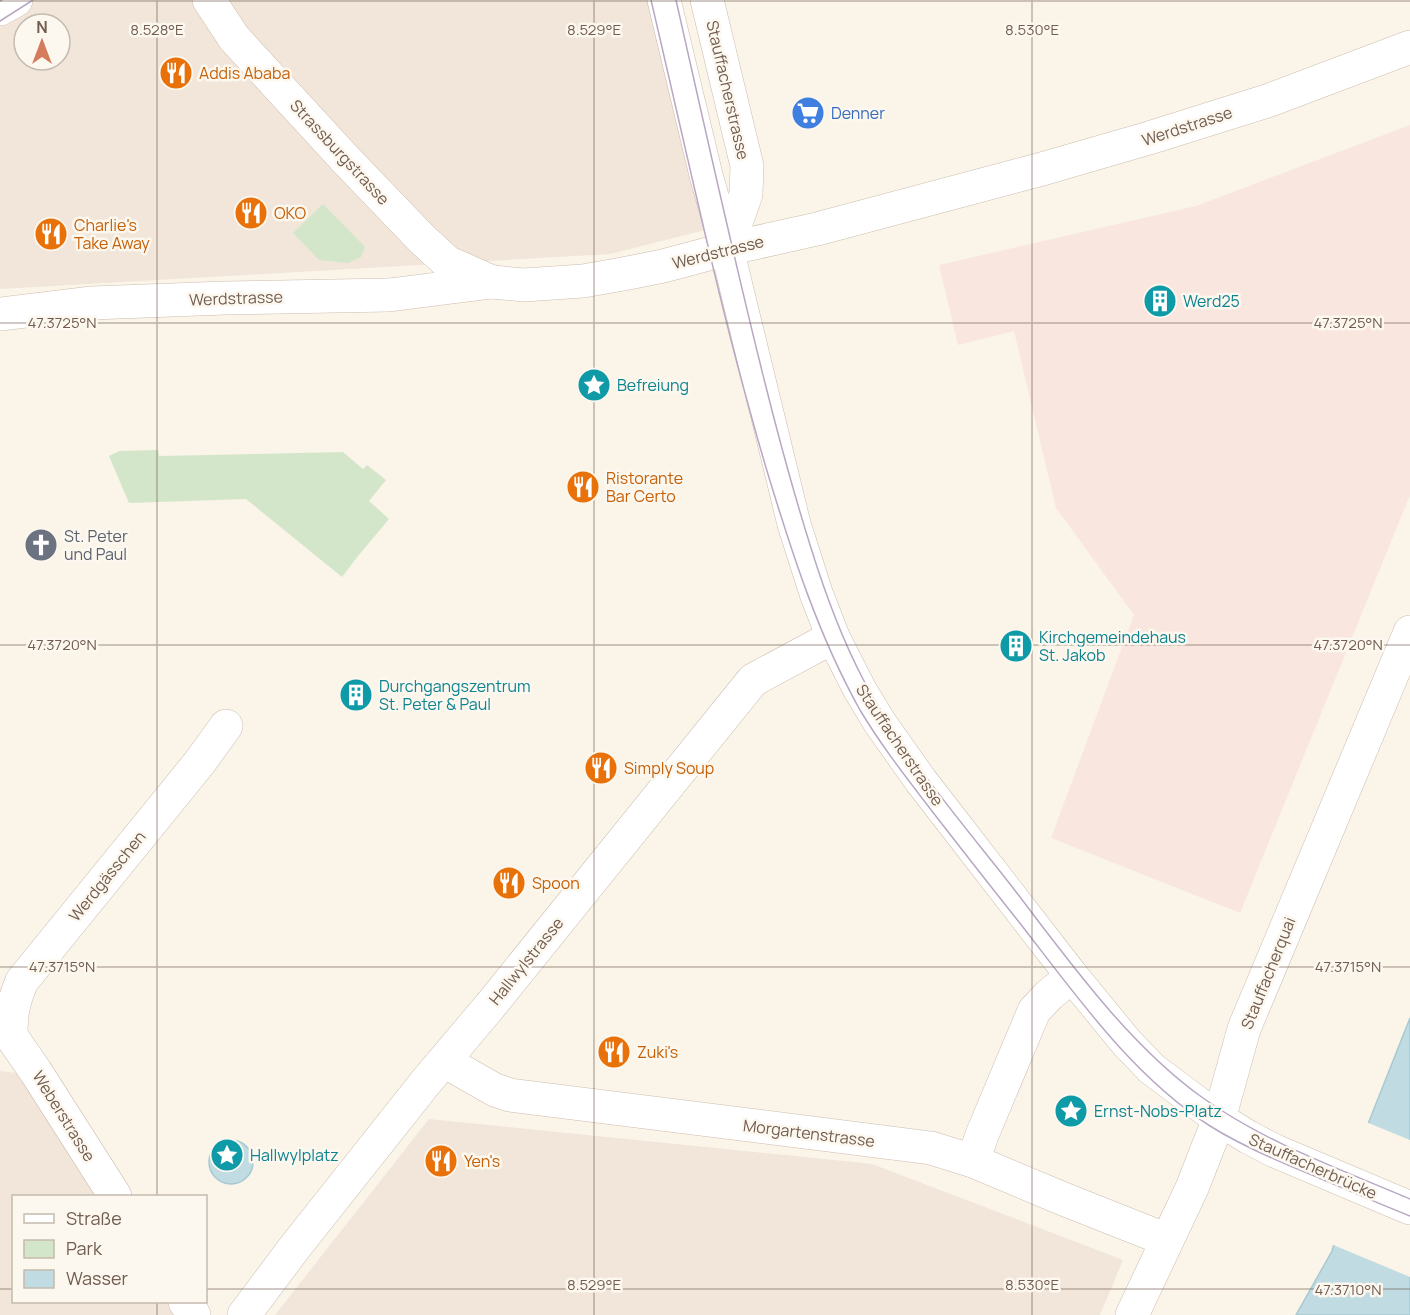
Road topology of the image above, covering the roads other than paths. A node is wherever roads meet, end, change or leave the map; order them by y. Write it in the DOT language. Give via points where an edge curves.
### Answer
graph roads {
  1 [pos="16,0"];
  2 [pos="209,0"];
  3 [pos="664,0"];
  4 [pos="707,0"];
  5 [pos="0,9"];
  6 [pos="1410,46"];
  7 [pos="727,249"];
  8 [pos="492,282"];
  9 [pos="0,314"];
  10 [pos="1410,632"];
  11 [pos="833,637"];
  12 [pos="226,726"];
  13 [pos="1072,976"];
  14 [pos="6,1036"];
  15 [pos="444,1061"];
  16 [pos="1219,1119"];
  17 [pos="973,1161"];
  18 [pos="114,1195"];
  19 [pos="1410,1208"];
  20 [pos="1167,1240"];
  21 [pos="244,1315"];
  22 [pos="1132,1315"];
  1 -- 5 [label="street"];
  2 -- 8 [label="street, Strassburgstrasse" via="234,38 422,239 447,262"];
  3 -- 7 [label="street, Stauffacherstrasse"];
  4 -- 7 [label="street, Stauffacherstrasse" via="747,166 746,194"];
  6 -- 7 [label="street, Werdstrasse" via="1270,100 1149,138 960,192"];
  7 -- 8 [label="street, Werdstrasse" via="584,281 524,285"];
  7 -- 11 [label="street, Stauffacherstrasse" via="794,524"];
  8 -- 9 [label="street, Werdstrasse" via="389,295 92,303"];
  10 -- 16 [label="street, Stauffacherquai" via="1244,1029"];
  11 -- 13 [label="street, Stauffacherstrasse" via="860,690 907,762"];
  11 -- 15 [label="street, Hallwylstrasse" via="753,680"];
  12 -- 14 [label="street, Werdgässchen" via="22,981"];
  13 -- 16 [label="street, Stauffacherstrasse" via="1152,1069"];
  13 -- 17 [label="street" via="1034,1011"];
  14 -- 18 [label="street, Weberstrasse" via="36,1072"];
  15 -- 17 [label="street, Morgartenstrasse" via="510,1095 931,1148"];
  15 -- 21 [label="street, Hallwylstrasse"];
  16 -- 19 [label="street, Stauffacherbrücke" via="1301,1162"];
  16 -- 20 [label="street, Stauffacherquai"];
  17 -- 20 [label="street, Morgartenstrasse"];
  20 -- 22 [label="street, Stauffacherquai"];
}
